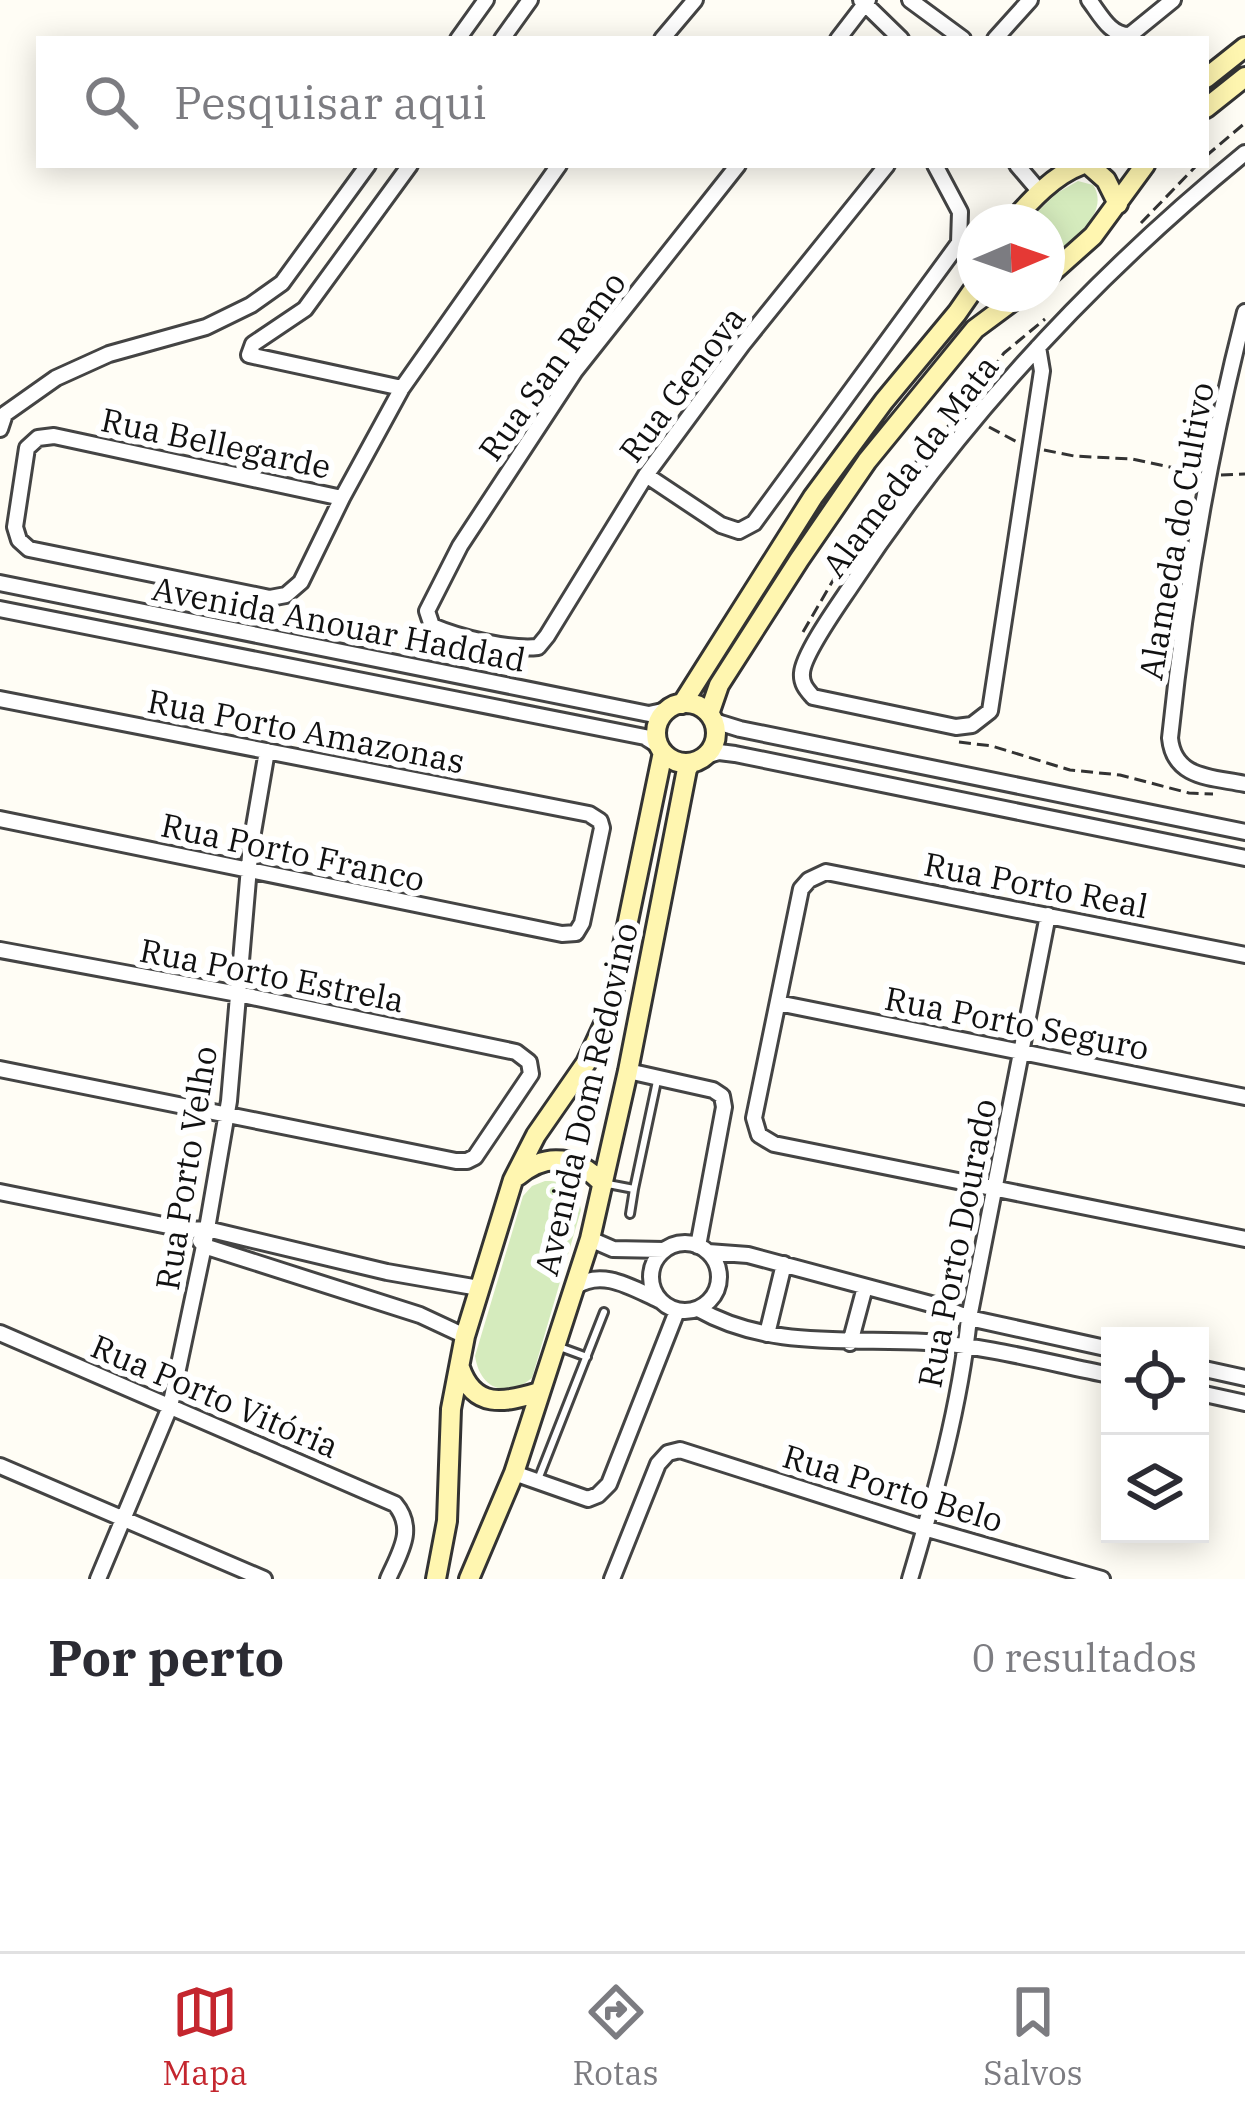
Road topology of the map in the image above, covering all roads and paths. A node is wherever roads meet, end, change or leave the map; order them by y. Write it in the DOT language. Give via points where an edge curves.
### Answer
graph roads {
  1 [pos="486,0"];
  2 [pos="530,0"];
  3 [pos="694,0"];
  4 [pos="910,0"];
  5 [pos="1030,0"];
  6 [pos="1089,0"];
  7 [pos="1173,0"];
  8 [pos="865,1"];
  9 [pos="460,36"];
  10 [pos="504,36"];
  11 [pos="664,36"];
  12 [pos="840,36"];
  13 [pos="898,36"];
  14 [pos="959,36"];
  15 [pos="998,36"];
  16 [pos="1245,47"];
  17 [pos="1209,76"];
  18 [pos="1245,77"];
  19 [pos="1209,106"];
  20 [pos="1245,123"];
  21 [pos="1209,153"];
  22 [pos="1245,154"];
  23 [pos="366,168"];
  24 [pos="408,168"];
  25 [pos="557,168"];
  26 [pos="736,168"];
  27 [pos="885,168"];
  28 [pos="937,168"];
  29 [pos="1019,168"];
  30 [pos="1075,168"];
  31 [pos="1082,168"];
  32 [pos="1143,168"];
  33 [pos="1194,168"];
  34 [pos="1040,193"];
  35 [pos="1029,204"];
  36 [pos="1118,204"];
  37 [pos="1131,233"];
  38 [pos="1065,262"];
  39 [pos="958,312"];
  40 [pos="998,312"];
  41 [pos="1052,312"];
  42 [pos="1245,312"];
  43 [pos="1038,347"];
  44 [pos="402,388"];
  45 [pos="968,415"];
  46 [pos="0,429"];
  47 [pos="1031,447"];
  48 [pos="1245,474"];
  49 [pos="646,475"];
  50 [pos="1208,475"];
  51 [pos="342,498"];
  52 [pos="0,583"];
  53 [pos="0,609"];
  54 [pos="802,634"];
  55 [pos="538,647"];
  56 [pos="0,698"];
  57 [pos="675,707"];
  58 [pos="711,718"];
  59 [pos="945,740"];
  60 [pos="661,749"];
  61 [pos="267,751"];
  62 [pos="698,760"];
  63 [pos="1245,784"];
  64 [pos="1226,795"];
  65 [pos="0,819"];
  66 [pos="1245,832"];
  67 [pos="1245,858"];
  68 [pos="248,870"];
  69 [pos="1048,915"];
  70 [pos="576,933"];
  71 [pos="0,950"];
  72 [pos="1245,955"];
  73 [pos="238,994"];
  74 [pos="778,1004"];
  75 [pos="1022,1051"];
  76 [pos="0,1069"];
  77 [pos="628,1071"];
  78 [pos="658,1078"];
  79 [pos="1245,1097"];
  80 [pos="226,1115"];
  81 [pos="513,1180"];
  82 [pos="603,1184"];
  83 [pos="634,1189"];
  84 [pos="994,1189"];
  85 [pos="0,1192"];
  86 [pos="630,1214"];
  87 [pos="207,1229"];
  88 [pos="188,1230"];
  89 [pos="590,1239"];
  90 [pos="1245,1239"];
  91 [pos="204,1246"];
  92 [pos="703,1249"];
  93 [pos="664,1250"];
  94 [pos="784,1264"];
  95 [pos="387,1272"];
  96 [pos="575,1287"];
  97 [pos="479,1288"];
  98 [pos="865,1288"];
  99 [pos="371,1300"];
  100 [pos="659,1300"];
  101 [pos="698,1309"];
  102 [pos="677,1311"];
  103 [pos="604,1312"];
  104 [pos="969,1318"];
  105 [pos="0,1333"];
  106 [pos="767,1334"];
  107 [pos="465,1336"];
  108 [pos="850,1342"];
  109 [pos="556,1345"];
  110 [pos="966,1347"];
  111 [pos="1101,1347"];
  112 [pos="587,1357"];
  113 [pos="459,1363"];
  114 [pos="1209,1370"];
  115 [pos="1101,1373"];
  116 [pos="1245,1378"];
  117 [pos="539,1392"];
  118 [pos="1209,1396"];
  119 [pos="1245,1402"];
  120 [pos="170,1407"];
  121 [pos="0,1466"];
  122 [pos="514,1473"];
  123 [pos="538,1481"];
  124 [pos="124,1518"];
  125 [pos="924,1528"];
  126 [pos="98,1579"];
  127 [pos="265,1579"];
  128 [pos="388,1579"];
  129 [pos="436,1579"];
  130 [pos="470,1579"];
  131 [pos="612,1579"];
  132 [pos="910,1579"];
  133 [pos="1102,1579"];
  1 -- 9 [label="street"];
  2 -- 10 [label="street"];
  3 -- 11 [label="street"];
  4 -- 14 [label="street"];
  5 -- 15 [label="street"];
  6 -- 7 [label="street" via="1121,35"];
  8 -- 12 [label="street"];
  8 -- 13 [label="street"];
  16 -- 17 [label="street"];
  18 -- 19 [label="street"];
  20 -- 21 [label="path"];
  22 -- 43 [label="street, Alameda da Mata"];
  23 -- 46 [label="street" via="282,284 206,328 109,353 56,378 5,414"];
  24 -- 44 [label="street" via="305,309 249,355"];
  25 -- 44 [label="street"];
  26 -- 55 [label="street, Rua San Remo" via="575,371 460,546 427,611 432,626 446,632"];
  27 -- 49 [label="street, Rua Genova"];
  28 -- 49 [label="street" via="960,212 959,243 754,523 739,531 721,525"];
  29 -- 34 [label="street"];
  30 -- 34 [label="street"];
  31 -- 36 [label="street" via="1106,180"];
  32 -- 36 [label="street"];
  33 -- 37 [label="path"];
  34 -- 35 [label="street"];
  36 -- 38 [label="street"];
  39 -- 57 [label="street, Avenida Dom Redovino" via="814,496"];
  40 -- 58 [label="street, Avenida Dom Redovino" via="867,461 719,685"];
  41 -- 45 [label="path" via="1004,353"];
  42 -- 50 [label="street, Alameda do Cultivo"];
  43 -- 45 [label="street, Alameda da Mata"];
  43 -- 47 [label="street"];
  44 -- 51 [label="street"];
  45 -- 47 [label="path"];
  45 -- 47 [label="street, Alameda da Mata" via="802,668 808,693 819,700 964,728 990,711"];
  45 -- 54 [label="path" via="867,522"];
  47 -- 50 [label="path"];
  48 -- 50 [label="path"];
  49 -- 55 [label="street, Rua Genova"];
  50 -- 63 [label="street, Alameda do Cultivo" via="1170,738 1189,772"];
  51 -- 51 [label="street, Rua Bellegarde" via="302,582 270,598 29,549 16,527 27,448 54,436"];
  52 -- 57 [label="street, Avenida Anouar Haddad" via="649,714"];
  53 -- 60 [label="street, Avenida Anouar Haddad" via="622,732"];
  56 -- 61 [label="street, Rua Porto Amazonas"];
  57 -- 58 [label="street" via="697,705"];
  57 -- 60 [label="street, Avenida Dom Redovino" via="658,723"];
  58 -- 62 [label="street, Avenida Dom Redovino" via="716,736"];
  58 -- 66 [label="street"];
  59 -- 64 [label="path"];
  60 -- 62 [label="street" via="676,761"];
  60 -- 81 [label="street, Avenida Dom Redovino" via="609,1013"];
  61 -- 68 [label="street, Rua Porto Velho"];
  61 -- 70 [label="street, Rua Porto Amazonas" via="589,814 602,828"];
  62 -- 67 [label="street" via="735,754"];
  62 -- 77 [label="street, Avenida Dom Redovino" via="687,769"];
  65 -- 68 [label="street, Rua Porto Franco"];
  68 -- 70 [label="street, Rua Porto Franco"];
  68 -- 73 [label="street, Rua Porto Velho"];
  69 -- 72 [label="street, Rua Porto Real"];
  69 -- 74 [label="street, Rua Porto Real" via="826,872 801,890"];
  69 -- 75 [label="street, Rua Porto Dourado"];
  71 -- 73 [label="street, Rua Porto Estrela"];
  73 -- 80 [label="street, Rua Porto Velho"];
  73 -- 80 [label="street, Rua Porto Estrela" via="516,1052 531,1074 467,1161"];
  74 -- 75 [label="street, Rua Porto Seguro"];
  74 -- 84 [label="street" via="754,1118 759,1135"];
  75 -- 79 [label="street, Rua Porto Seguro"];
  75 -- 84 [label="street, Rua Porto Dourado"];
  76 -- 80 [label="street"];
  77 -- 78 [label="street"];
  77 -- 82 [label="street, Avenida Dom Redovino"];
  78 -- 83 [label="lane"];
  78 -- 92 [label="street" via="722,1096"];
  80 -- 87 [label="street, Rua Porto Velho"];
  81 -- 82 [label="street" via="538,1161 555,1160"];
  81 -- 97 [label="street, Avenida Dom Redovino"];
  82 -- 83 [label="lane"];
  82 -- 89 [label="street, Avenida Dom Redovino"];
  83 -- 86 [label="lane"];
  84 -- 90 [label="street"];
  84 -- 104 [label="street, Rua Porto Dourado"];
  85 -- 88 [label="street"];
  87 -- 88 [label="street"];
  87 -- 91 [label="street, Rua Porto Velho"];
  87 -- 95 [label="street"];
  88 -- 91 [label="street"];
  89 -- 93 [label="street" via="614,1249"];
  89 -- 96 [label="street, Avenida Dom Redovino"];
  91 -- 99 [label="street"];
  91 -- 120 [label="street, Rua Porto Velho"];
  92 -- 93 [label="street"];
  92 -- 94 [label="street"];
  92 -- 101 [label="street" via="718,1284"];
  93 -- 100 [label="street" via="651,1269"];
  94 -- 98 [label="street"];
  94 -- 106 [label="street"];
  95 -- 97 [label="street"];
  95 -- 99 [label="street"];
  96 -- 100 [label="street" via="604,1278"];
  96 -- 109 [label="street, Avenida Dom Redovino"];
  97 -- 107 [label="street, Avenida Dom Redovino"];
  98 -- 104 [label="street"];
  98 -- 108 [label="street"];
  99 -- 107 [label="street"];
  100 -- 102 [label="street"];
  101 -- 102 [label="street"];
  101 -- 106 [label="street"];
  102 -- 123 [label="street" via="609,1484 588,1499"];
  103 -- 112 [label="lane"];
  104 -- 110 [label="street, Rua Porto Dourado"];
  104 -- 111 [label="street"];
  105 -- 120 [label="street, Rua Porto Vitória"];
  106 -- 108 [label="street"];
  107 -- 113 [label="street, Avenida Dom Redovino"];
  108 -- 110 [label="street"];
  109 -- 112 [label="lane"];
  109 -- 117 [label="street, Avenida Dom Redovino"];
  110 -- 115 [label="street"];
  110 -- 125 [label="street, Rua Porto Dourado"];
  112 -- 123 [label="lane"];
  113 -- 117 [label="street" via="466,1385 482,1397 510,1401"];
  113 -- 129 [label="street, Avenida Dom Redovino"];
  114 -- 116 [label="street"];
  117 -- 122 [label="street, Avenida Dom Redovino"];
  118 -- 119 [label="street"];
  120 -- 124 [label="street, Rua Porto Velho"];
  120 -- 128 [label="street, Rua Porto Vitória" via="394,1504 407,1529"];
  121 -- 124 [label="street"];
  122 -- 123 [label="street"];
  122 -- 130 [label="street, Avenida Dom Redovino"];
  124 -- 126 [label="street, Rua Porto Velho"];
  124 -- 127 [label="street"];
  125 -- 131 [label="street, Rua Porto Belo" via="680,1450 658,1464"];
  125 -- 132 [label="street, Rua Porto Dourado"];
  125 -- 133 [label="street, Rua Porto Belo"];
}
